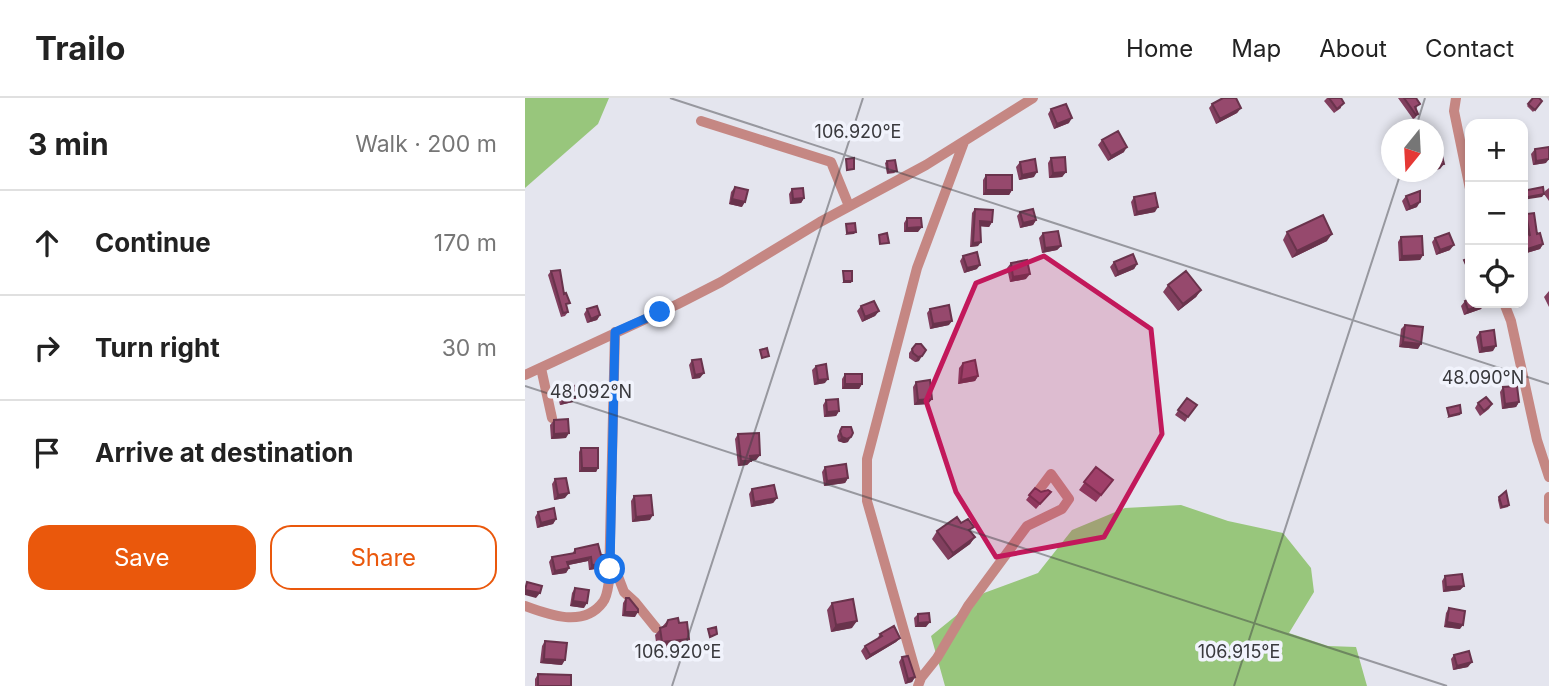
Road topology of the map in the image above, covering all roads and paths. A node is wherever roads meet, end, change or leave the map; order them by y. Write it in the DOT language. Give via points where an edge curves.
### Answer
graph roads {
  1 [pos="1033,98"];
  2 [pos="1456,98"];
  3 [pos="701,121"];
  4 [pos="964,141"];
  5 [pos="1469,182"];
  6 [pos="849,206"];
  7 [pos="1506,308"];
  8 [pos="615,332"];
  9 [pos="541,368"];
  10 [pos="525,375"];
  11 [pos="552,418"];
  12 [pos="1549,477"];
  13 [pos="1039,490"];
  14 [pos="1549,497"];
  15 [pos="1549,519"];
  16 [pos="610,569"];
  17 [pos="525,606"];
  18 [pos="656,628"];
  19 [pos="920,682"];
  1 -- 4 [label="street"];
  2 -- 5 [label="street" via="1454,111"];
  3 -- 6 [label="street" via="831,162"];
  4 -- 6 [label="street"];
  4 -- 19 [label="street" via="917,268 867,459 867,501"];
  6 -- 8 [label="street" via="711,287"];
  7 -- 12 [label="street"];
  8 -- 9 [label="street"];
  8 -- 16 [label="street"];
  9 -- 10 [label="street"];
  9 -- 11 [label="street"];
  13 -- 19 [label="street" via="1051,474 1069,499 1062,509 1027,526"];
  14 -- 15 [label="street"];
  16 -- 17 [label="street" via="604,601 590,614 570,618"];
  16 -- 18 [label="street" via="616,571 624,592"];
}
